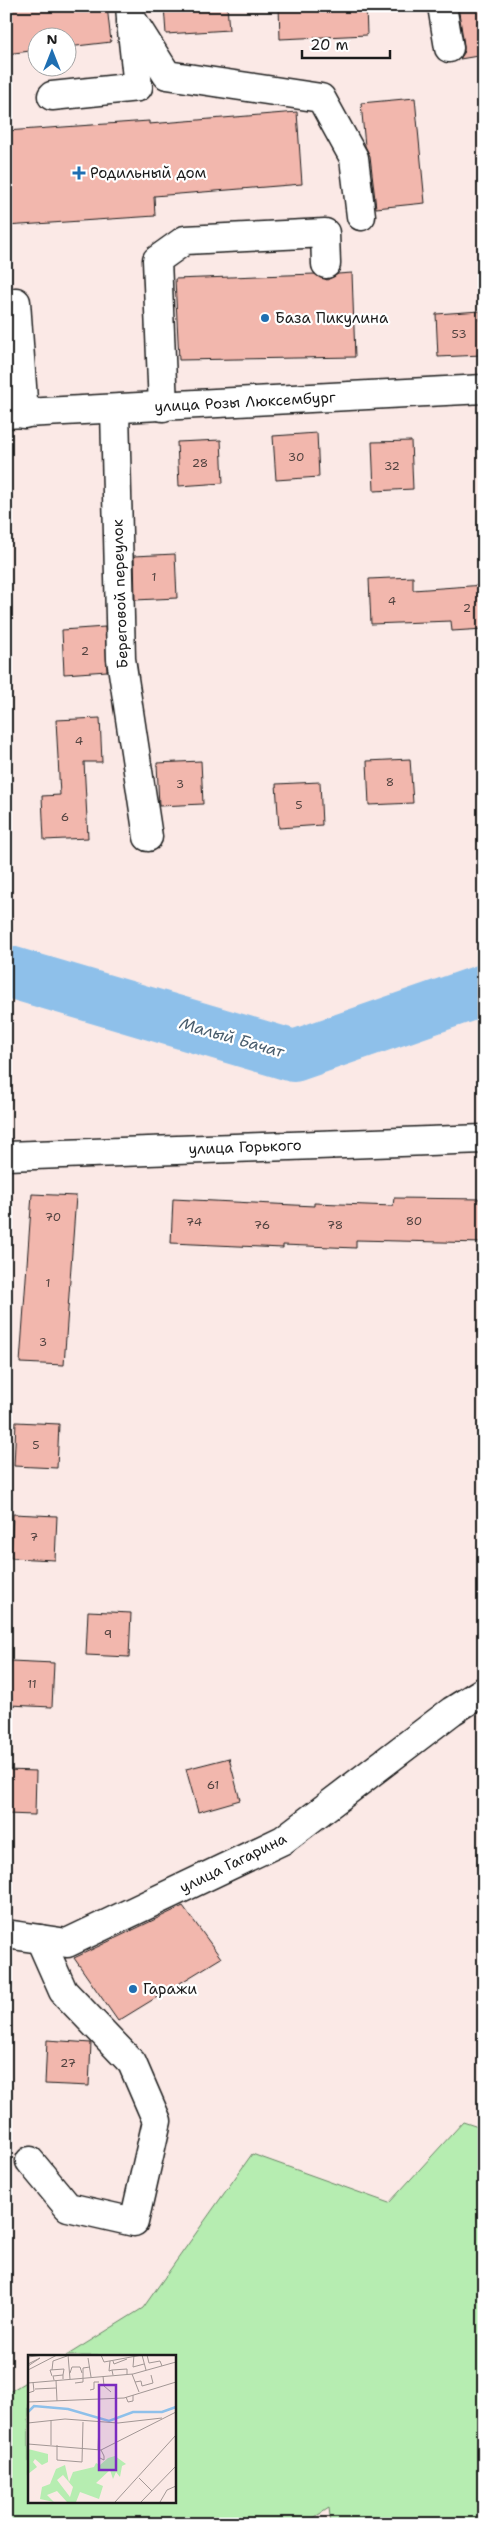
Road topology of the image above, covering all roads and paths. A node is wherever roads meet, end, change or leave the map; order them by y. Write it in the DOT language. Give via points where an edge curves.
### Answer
graph roads {
  1 [pos="442,6"];
  2 [pos="130,12"];
  3 [pos="449,48"];
  4 [pos="52,96"];
  5 [pos="361,216"];
  6 [pos="326,264"];
  7 [pos="16,302"];
  8 [pos="483,395"];
  9 [pos="163,407"];
  10 [pos="115,410"];
  11 [pos="15,414"];
  12 [pos="148,837"];
  13 [pos="484,1138"];
  14 [pos="6,1156"];
  15 [pos="484,1691"];
  16 [pos="6,1934"];
  17 [pos="40,1939"];
  18 [pos="30,2161"];
  1 -- 3 [label="street"];
  2 -- 4 [label="street" via="138,87"];
  2 -- 5 [label="street" via="168,75 321,98 354,158"];
  6 -- 9 [label="street" via="325,233 185,240 157,260"];
  7 -- 11 [label="street"];
  8 -- 9 [label="street, улица Розы Люксембург"];
  9 -- 10 [label="street, улица Розы Люксембург"];
  10 -- 11 [label="street, улица Розы Люксембург"];
  10 -- 12 [label="street, Береговой переулок" via="121,659"];
  13 -- 14 [label="street, улица Горького"];
  15 -- 17 [label="street, улица Гагарина" via="452,1711 283,1840 67,1943"];
  16 -- 17 [label="street, улица Гагарина"];
  17 -- 18 [label="street" via="63,1991 132,2063 157,2121 134,2222 68,2207"];
}
